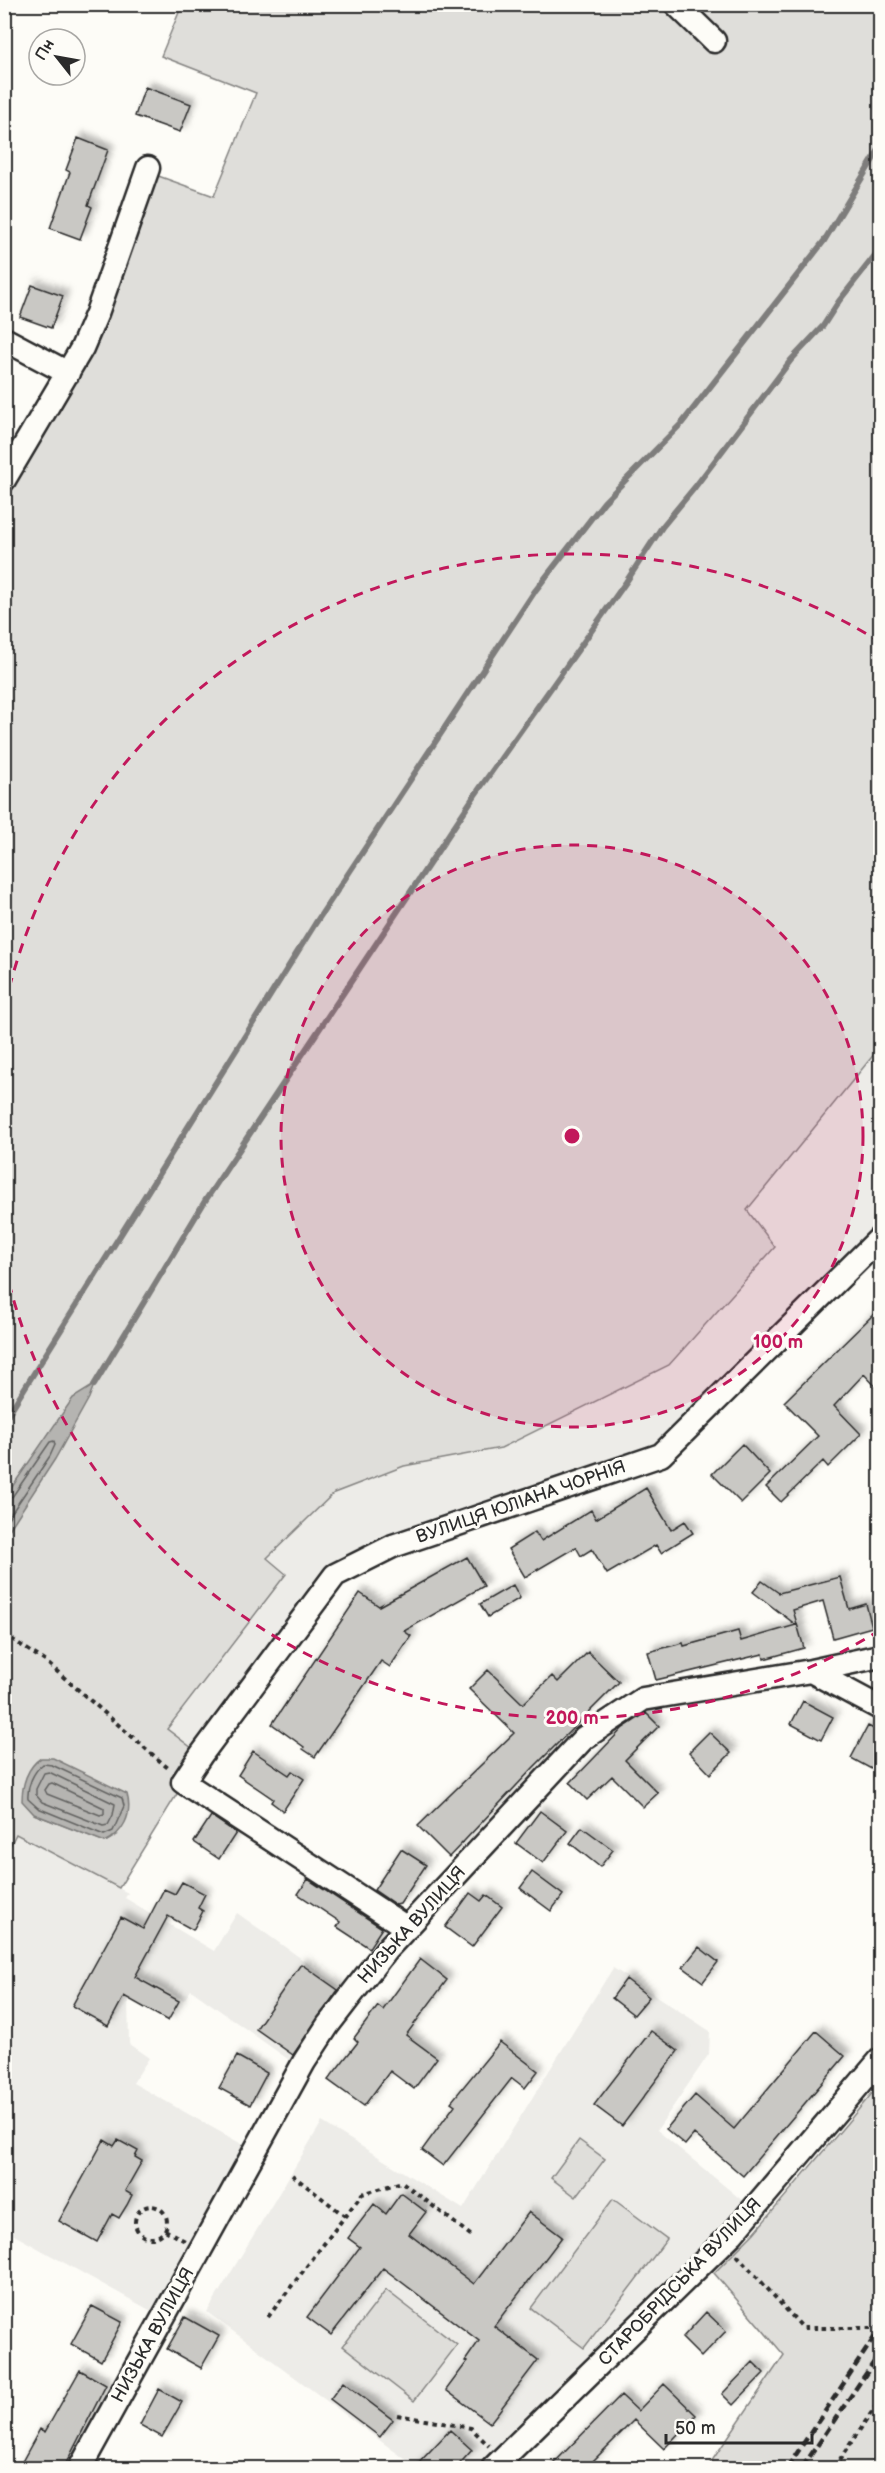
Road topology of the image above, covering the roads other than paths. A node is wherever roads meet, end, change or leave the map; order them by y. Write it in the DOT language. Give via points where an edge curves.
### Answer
graph roads {
  1 [pos="676,4"];
  2 [pos="714,41"];
  3 [pos="148,168"];
  4 [pos="4,339"];
  5 [pos="68,373"];
  6 [pos="4,480"];
  7 [pos="880,1238"];
  8 [pos="880,1656"];
  9 [pos="811,1671"];
  10 [pos="880,1708"];
  11 [pos="407,1928"];
  12 [pos="880,2060"];
  13 [pos="494,2460"];
  14 [pos="80,2469"];
  1 -- 2 [label="street"];
  3 -- 5 [label="street" via="98,313"];
  4 -- 5 [label="street"];
  5 -- 6 [label="street"];
  7 -- 11 [label="street, ВУЛИЦЯ ЮЛІАНА ЧОРНІЯ" via="661,1455 393,1546 335,1575 183,1782"];
  8 -- 9 [label="street, НИЗЬКА ВУЛИЦЯ"];
  9 -- 10 [label="street"];
  9 -- 11 [label="street, НИЗЬКА ВУЛИЦЯ" via="643,1699 584,1738"];
  11 -- 14 [label="street, НИЗЬКА ВУЛИЦЯ" via="386,1950 311,2051"];
  12 -- 13 [label="street, СТАРОБРІДСЬКА ВУЛИЦЯ" via="732,2234"];
}
